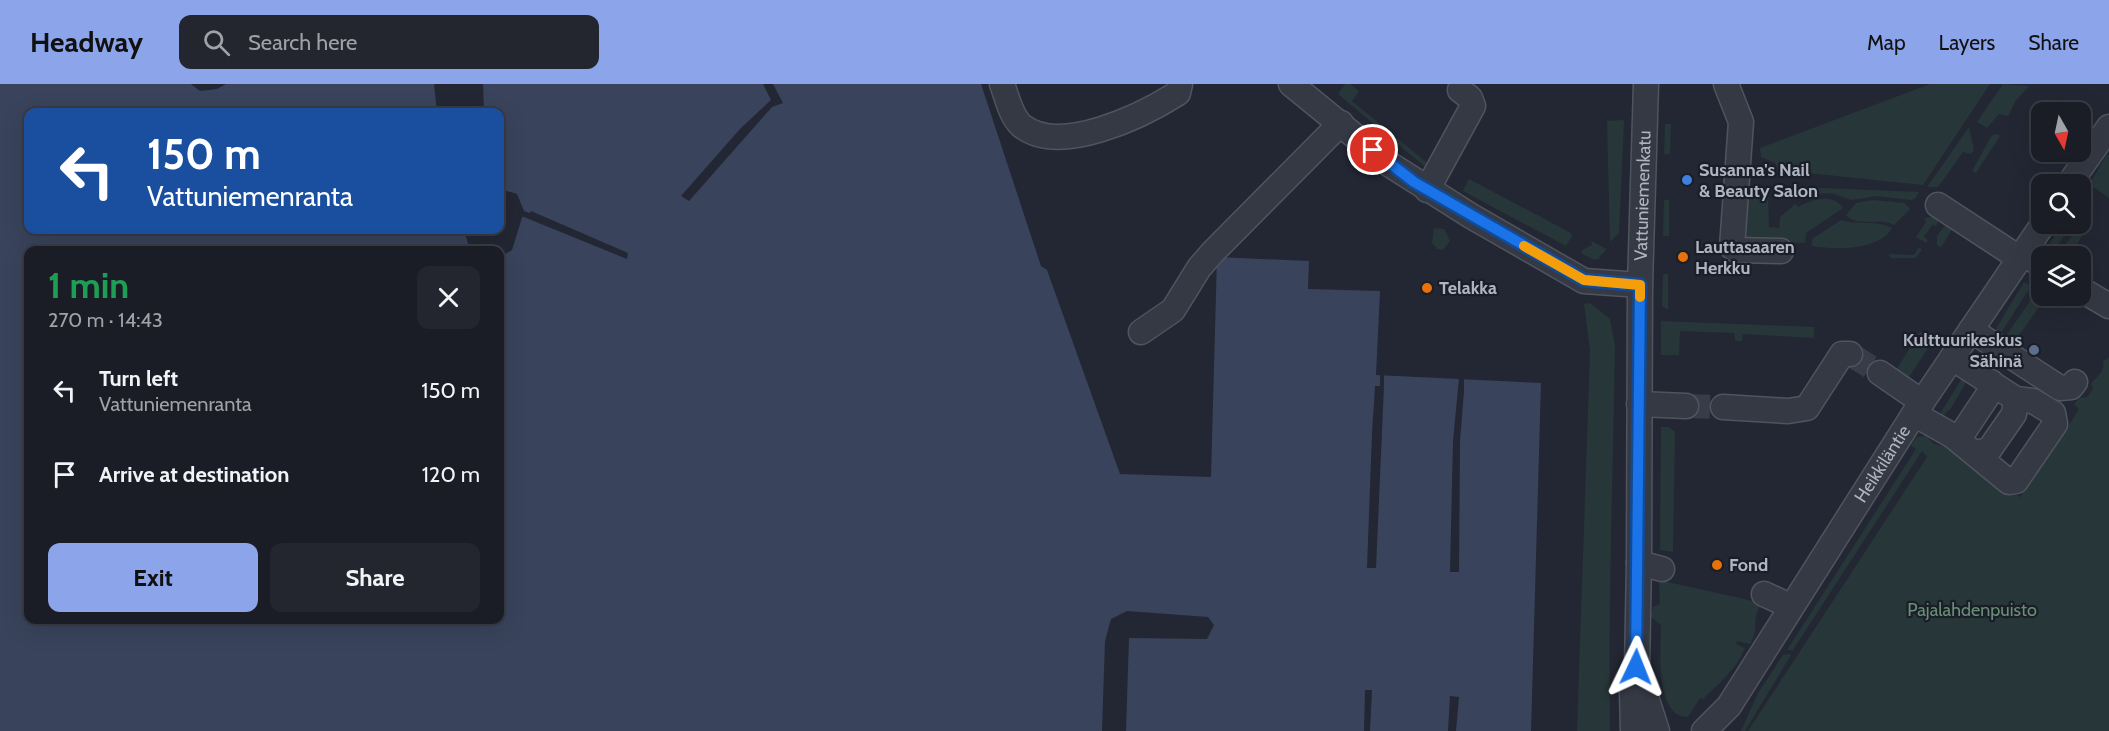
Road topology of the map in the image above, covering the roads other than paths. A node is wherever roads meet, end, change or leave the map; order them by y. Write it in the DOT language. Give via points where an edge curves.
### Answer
graph roads {
  1 [pos="1002,84"];
  2 [pos="1180,84"];
  3 [pos="1291,84"];
  4 [pos="1646,84"];
  5 [pos="1726,84"];
  6 [pos="1460,90"];
  7 [pos="1341,123"];
  8 [pos="2108,130"];
  9 [pos="2076,174"];
  10 [pos="1427,190"];
  11 [pos="1938,205"];
  12 [pos="2039,234"];
  13 [pos="1781,251"];
  14 [pos="2028,259"];
  15 [pos="1640,285"];
  16 [pos="2091,295"];
  17 [pos="2109,306"];
  18 [pos="1971,330"];
  19 [pos="1141,332"];
  20 [pos="1850,354"];
  21 [pos="1952,358"];
  22 [pos="1880,373"];
  23 [pos="1991,382"];
  24 [pos="2075,382"];
  25 [pos="2016,399"];
  26 [pos="1639,404"];
  27 [pos="1686,406"];
  28 [pos="1723,407"];
  29 [pos="1918,408"];
  30 [pos="1953,436"];
  31 [pos="1976,453"];
  32 [pos="1764,594"];
  33 [pos="1790,606"];
  34 [pos="1636,667"];
  35 [pos="1729,706"];
  36 [pos="1633,731"];
  37 [pos="1657,731"];
  38 [pos="1704,731"];
  39 [pos="1723,731"];
  1 -- 2 [label="street" via="1021,126 1056,139 1079,136 1138,114 1178,93"];
  3 -- 7 [label="street"];
  4 -- 15 [label="street, Vattuniemenkatu"];
  5 -- 13 [label="street" via="1741,122 1732,247"];
  6 -- 10 [label="street" via="1473,106"];
  7 -- 10 [label="street"];
  7 -- 19 [label="street" via="1212,253 1173,310"];
  8 -- 9 [label="street"];
  10 -- 15 [label="street" via="1582,286"];
  11 -- 14 [label="street"];
  12 -- 14 [label="street, Heikkiläntie"];
  14 -- 18 [label="street, Heikkiläntie"];
  15 -- 26 [label="street, Vattuniemenkatu"];
  16 -- 17 [label="street"];
  18 -- 21 [label="street, Heikkiläntie"];
  18 -- 24 [label="street" via="2060,388 2072,387"];
  20 -- 28 [label="street" via="1842,354 1807,408 1788,411"];
  21 -- 23 [label="street"];
  21 -- 29 [label="street, Heikkiläntie"];
  22 -- 29 [label="street"];
  23 -- 25 [label="street"];
  23 -- 30 [label="street" via="1992,389 1962,434"];
  25 -- 31 [label="street" via="2014,414 1989,450"];
  25 -- 31 [label="street" via="2033,401 2053,413 2055,424 2016,481 2009,482"];
  26 -- 27 [label="street"];
  26 -- 34 [label="street, Vattuniemenkatu" via="1651,566"];
  29 -- 30 [label="street"];
  29 -- 33 [label="street, Heikkiläntie"];
  30 -- 31 [label="street"];
  32 -- 33 [label="street"];
  33 -- 35 [label="street, Heikkiläntie"];
  34 -- 36 [label="street, Vattuniemenkatu"];
  34 -- 37 [label="street, Vattuniemenkatu"];
  35 -- 38 [label="street, Heikkiläntie"];
  35 -- 39 [label="street, Heikkiläntie"];
}
